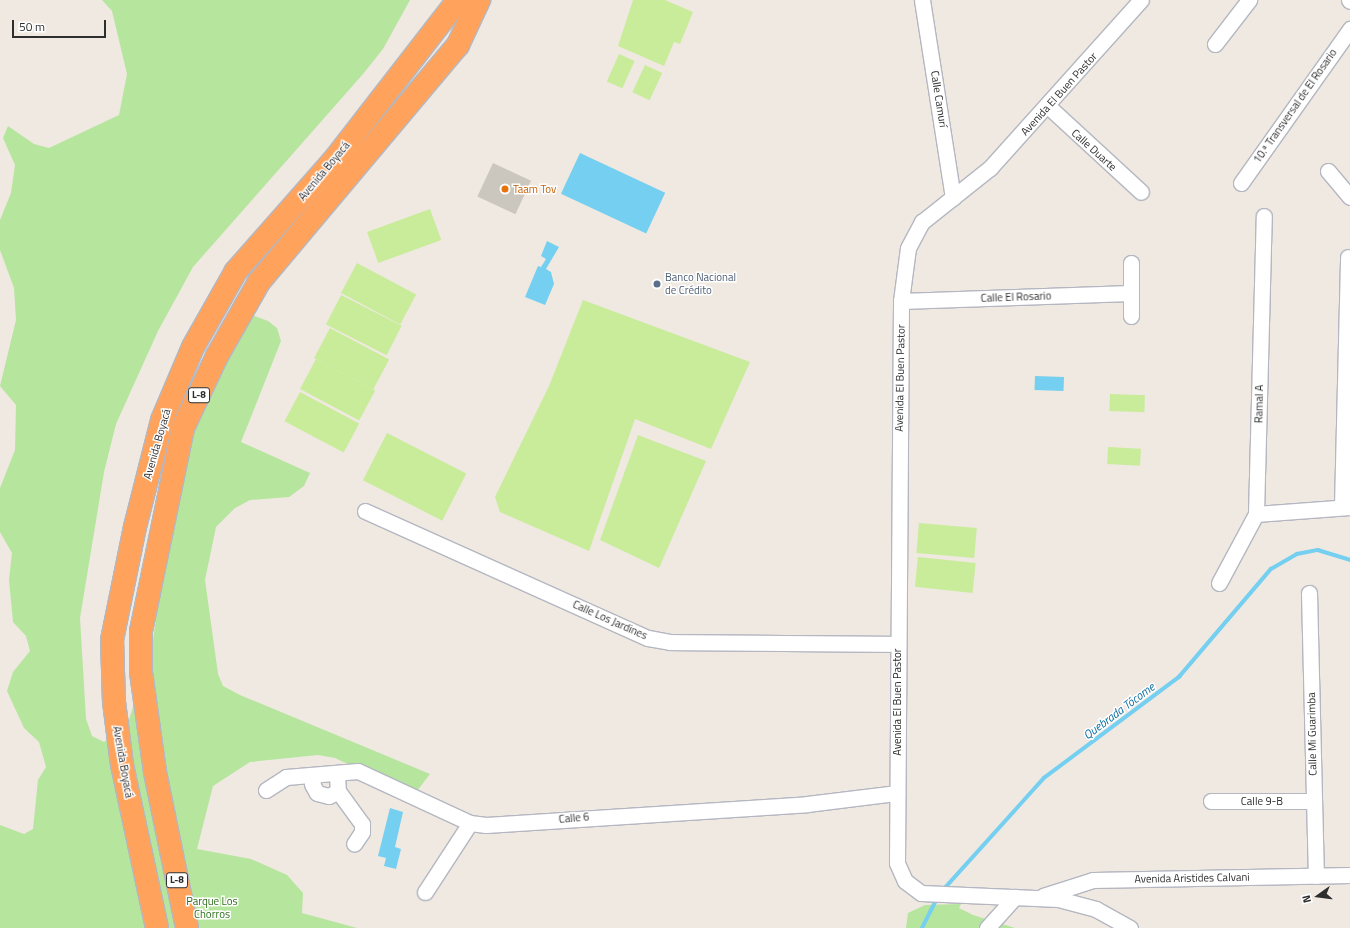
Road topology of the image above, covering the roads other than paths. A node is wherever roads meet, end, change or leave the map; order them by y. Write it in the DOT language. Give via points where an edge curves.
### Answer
graph roads {
  1 [pos="458,0"];
  2 [pos="480,0"];
  3 [pos="922,0"];
  4 [pos="1141,0"];
  5 [pos="1249,0"];
  6 [pos="1350,29"];
  7 [pos="1215,44"];
  8 [pos="1049,107"];
  9 [pos="1328,172"];
  10 [pos="1241,183"];
  11 [pos="1141,192"];
  12 [pos="1348,193"];
  13 [pos="953,198"];
  14 [pos="1264,216"];
  15 [pos="1348,257"];
  16 [pos="1131,263"];
  17 [pos="1131,293"];
  18 [pos="901,301"];
  19 [pos="1131,316"];
  20 [pos="1346,506"];
  21 [pos="365,511"];
  22 [pos="1256,514"];
  23 [pos="1219,583"];
  24 [pos="1309,593"];
  25 [pos="898,644"];
  26 [pos="337,774"];
  27 [pos="314,776"];
  28 [pos="266,790"];
  29 [pos="338,791"];
  30 [pos="897,793"];
  31 [pos="1211,801"];
  32 [pos="1314,801"];
  33 [pos="470,822"];
  34 [pos="354,844"];
  35 [pos="1350,875"];
  36 [pos="1316,876"];
  37 [pos="425,892"];
  38 [pos="1015,897"];
  39 [pos="1036,898"];
  40 [pos="157,928"];
  41 [pos="187,928"];
  42 [pos="987,928"];
  43 [pos="1130,928"];
  1 -- 40 [label="highway, Avenida Boyacá / L-8" via="334,160 236,272 193,348 162,420 135,527 112,640 114,702 122,765"];
  2 -- 41 [label="highway, Avenida Boyacá / L-8" via="458,45 259,282 217,356 183,428 141,631 147,722"];
  3 -- 13 [label="street, Calle Camurí"];
  4 -- 8 [label="street, Avenida El Buen Pastor"];
  5 -- 7 [label="street"];
  6 -- 10 [label="street, 10.ª Transversal de El Rosario"];
  8 -- 11 [label="street, Calle Duarte"];
  8 -- 13 [label="street, Avenida El Buen Pastor" via="990,168"];
  9 -- 12 [label="street"];
  13 -- 18 [label="street, Avenida El Buen Pastor" via="929,215 911,238"];
  14 -- 22 [label="street, Ramal A"];
  15 -- 20 [label="street"];
  16 -- 17 [label="street"];
  17 -- 18 [label="street, Calle El Rosario"];
  17 -- 19 [label="street"];
  18 -- 25 [label="street, Avenida El Buen Pastor"];
  20 -- 22 [label="street"];
  21 -- 25 [label="street, Calle Los Jardines" via="648,638 670,642"];
  22 -- 23 [label="street, Ramal A"];
  24 -- 32 [label="street, Calle Mi Guarimba"];
  25 -- 30 [label="street, Avenida El Buen Pastor"];
  26 -- 27 [label="street, Calle 6"];
  26 -- 29 [label="street"];
  26 -- 33 [label="street, Calle 6" via="358,771"];
  27 -- 28 [label="street, Calle 6" via="286,777"];
  27 -- 29 [label="street" via="312,784 317,793 329,796"];
  29 -- 34 [label="street" via="360,817 362,832"];
  30 -- 33 [label="street, Calle 6" via="807,804 486,825"];
  30 -- 38 [label="street, Avenida El Buen Pastor" via="895,850 905,881 921,892"];
  31 -- 32 [label="street, Calle 9-B"];
  32 -- 36 [label="street, Calle Mi Guarimba"];
  33 -- 37 [label="street"];
  35 -- 36 [label="street, Avenida Aristides Calvani"];
  36 -- 39 [label="street, Avenida Aristides Calvani" via="1093,880"];
  38 -- 39 [label="street, Avenida El Buen Pastor"];
  38 -- 42 [label="street"];
  39 -- 43 [label="street, Avenida El Buen Pastor" via="1082,904"];
}
